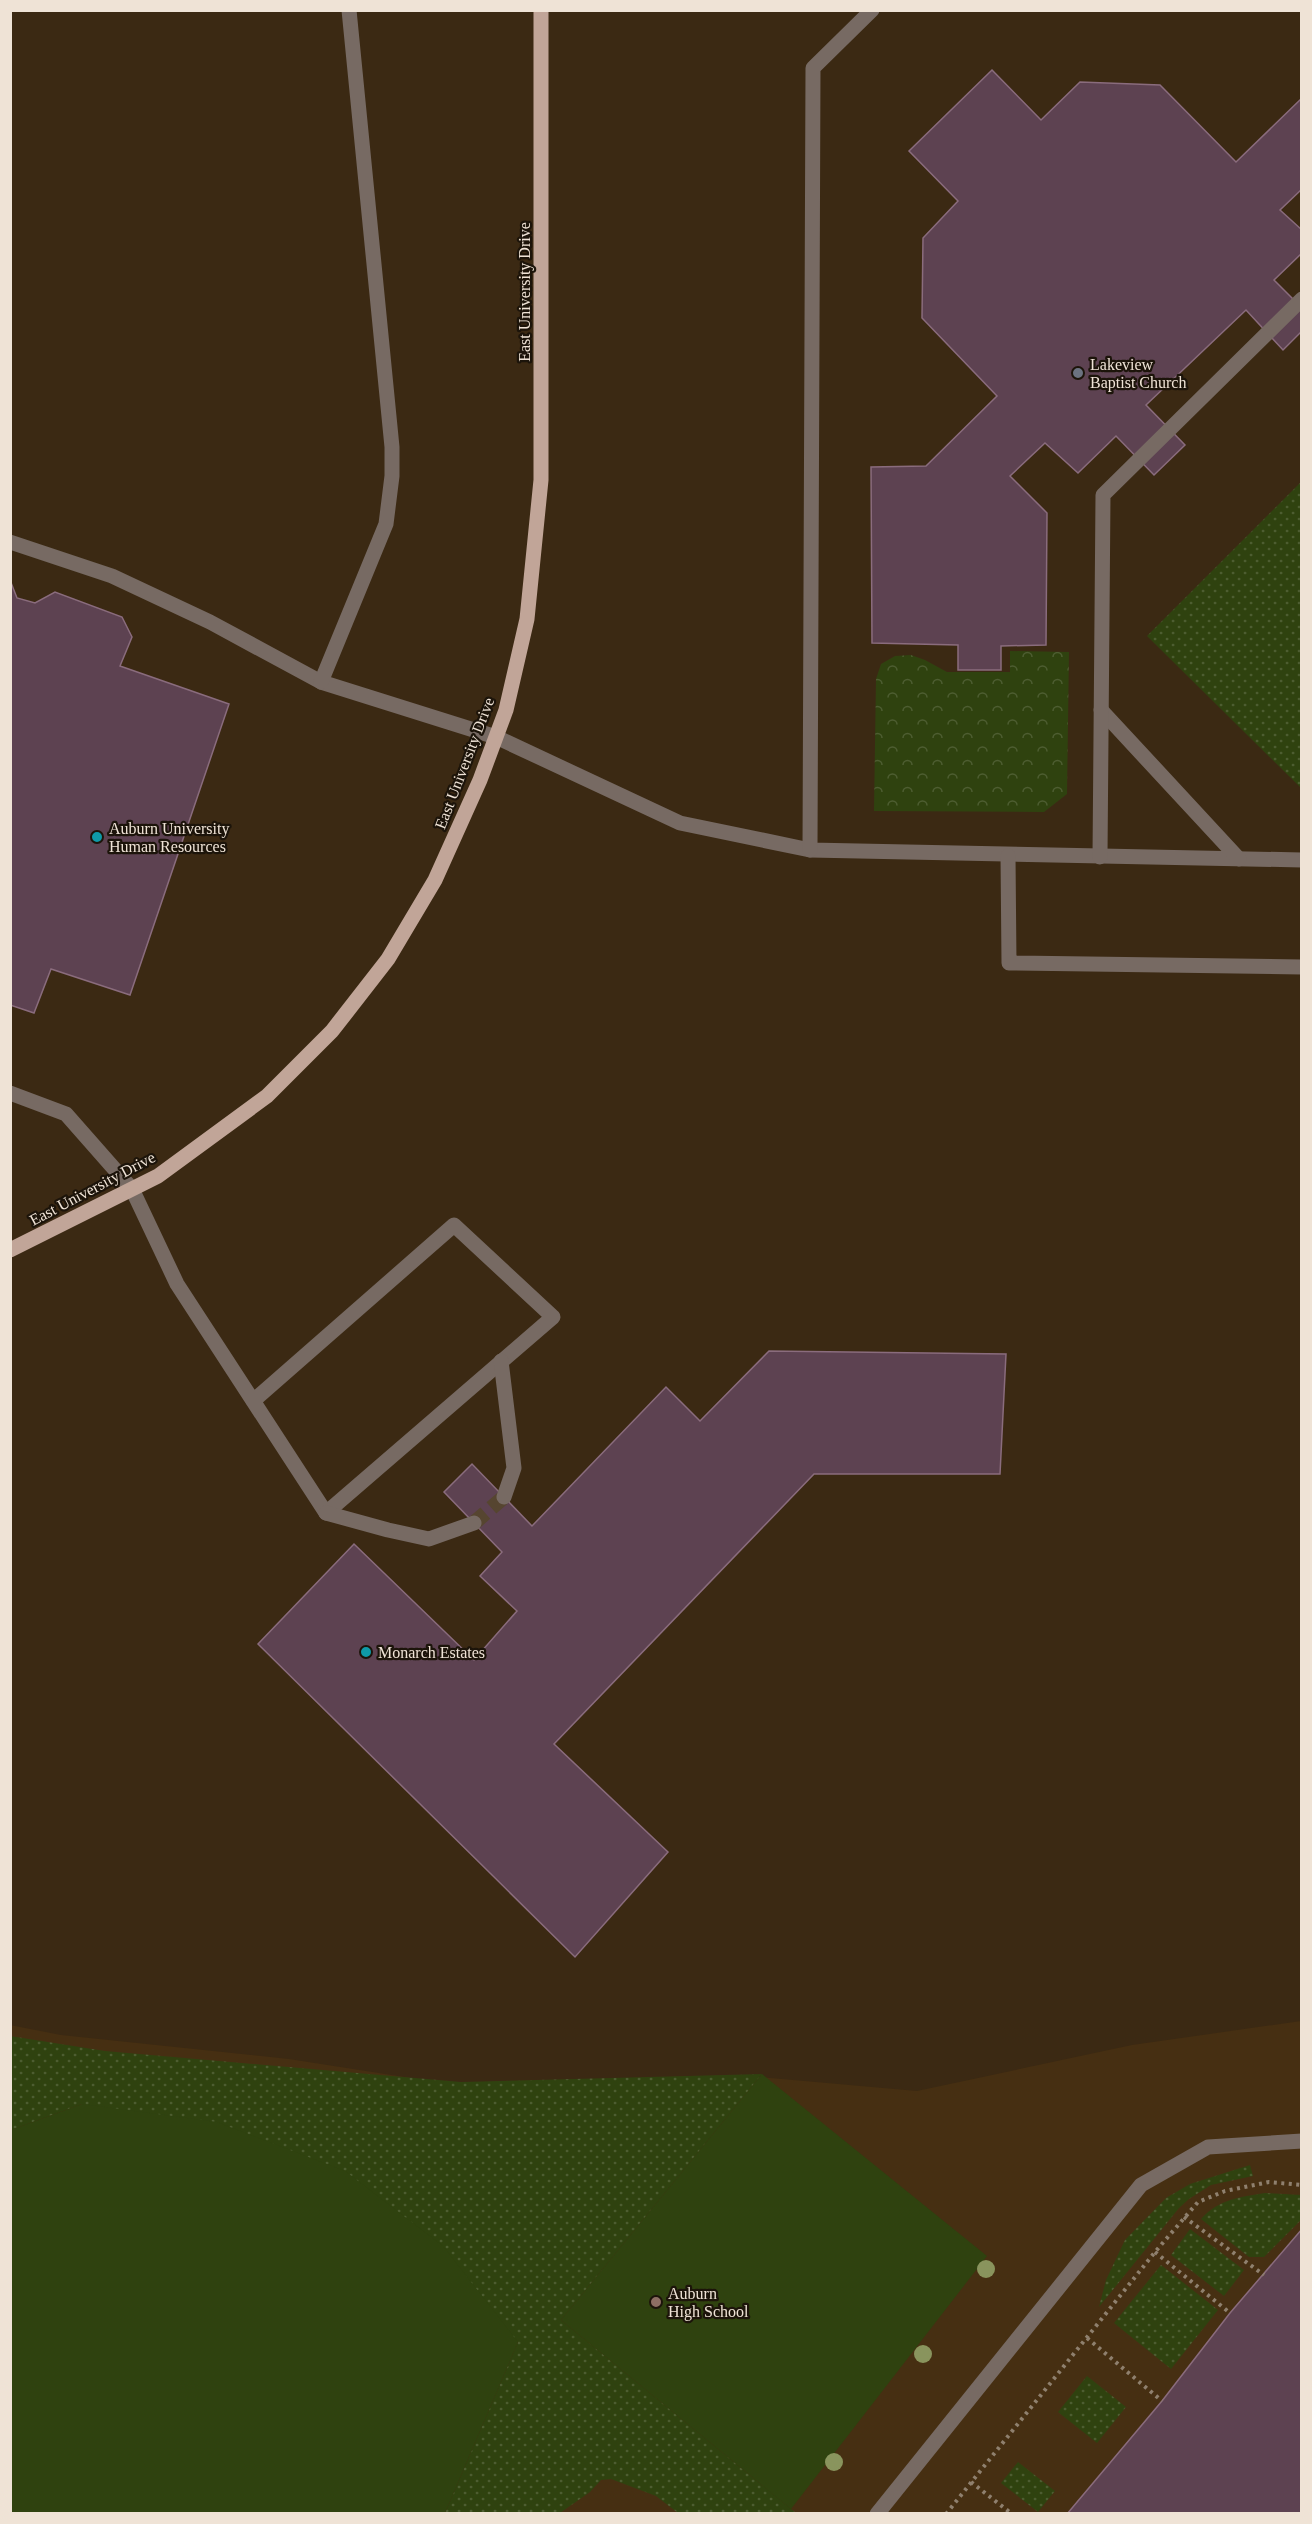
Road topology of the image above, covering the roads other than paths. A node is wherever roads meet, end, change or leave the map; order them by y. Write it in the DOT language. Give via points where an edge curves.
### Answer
graph roads {
  1 [pos="349,10"];
  2 [pos="541,10"];
  3 [pos="872,10"];
  4 [pos="1302,299"];
  5 [pos="10,542"];
  6 [pos="321,682"];
  7 [pos="1101,710"];
  8 [pos="496,737"];
  9 [pos="810,850"];
  10 [pos="1008,856"];
  11 [pos="1100,857"];
  12 [pos="1239,859"];
  13 [pos="1302,860"];
  14 [pos="1302,967"];
  15 [pos="10,1093"];
  16 [pos="132,1189"];
  17 [pos="10,1250"];
  18 [pos="501,1361"];
  19 [pos="253,1401"];
  20 [pos="504,1497"];
  21 [pos="326,1513"];
  22 [pos="474,1523"];
  23 [pos="1302,2141"];
  24 [pos="878,2514"];
  1 -- 6 [label="lane" via="392,476 386,524"];
  2 -- 8 [label="main road, East University Drive" via="541,480 527,619"];
  3 -- 9 [label="lane" via="813,68"];
  4 -- 7 [label="lane" via="1103,495"];
  5 -- 6 [label="lane" via="112,576 210,622"];
  6 -- 8 [label="lane"];
  7 -- 11 [label="lane"];
  7 -- 12 [label="lane"];
  8 -- 9 [label="lane" via="680,823"];
  8 -- 16 [label="main road, East University Drive" via="435,880 388,959 332,1031 267,1096 158,1176"];
  9 -- 10 [label="lane"];
  10 -- 11 [label="lane"];
  10 -- 14 [label="lane" via="1009,963"];
  11 -- 12 [label="lane"];
  12 -- 13 [label="lane"];
  15 -- 16 [label="lane" via="66,1114"];
  16 -- 17 [label="main road, East University Drive"];
  16 -- 19 [label="lane" via="177,1284"];
  18 -- 19 [label="lane" via="553,1317 454,1225"];
  18 -- 20 [label="lane" via="514,1468"];
  18 -- 21 [label="lane"];
  19 -- 21 [label="lane"];
  21 -- 22 [label="lane" via="429,1539"];
  23 -- 24 [label="lane" via="1208,2146 1141,2185"];
}
